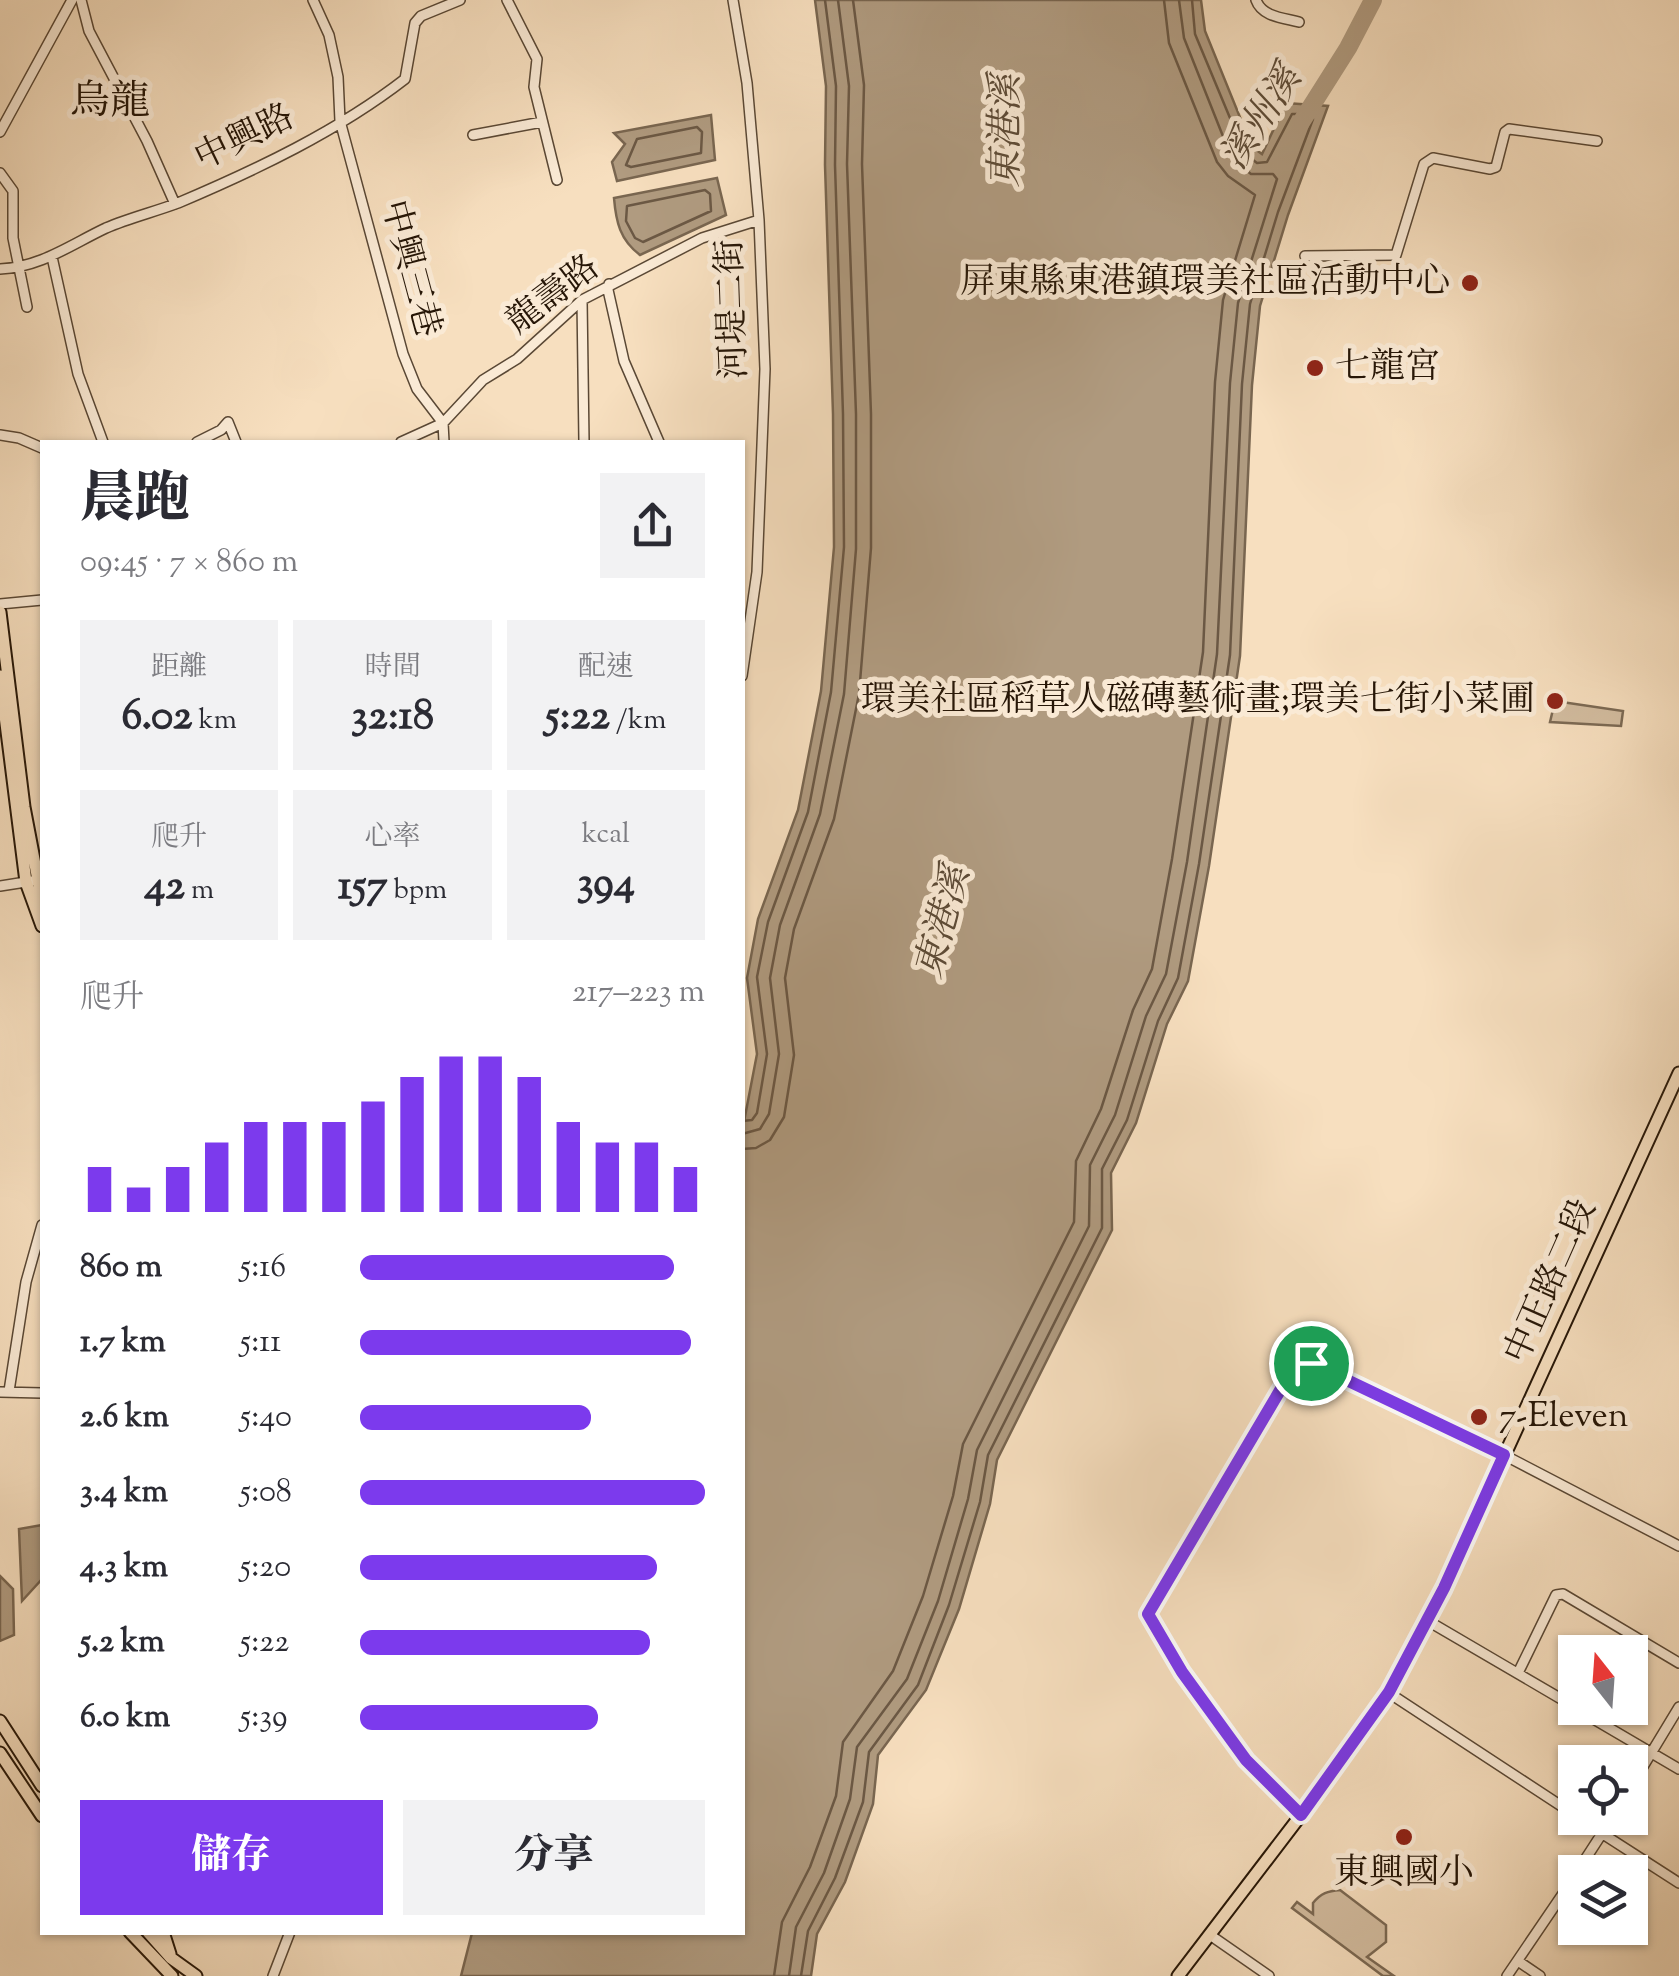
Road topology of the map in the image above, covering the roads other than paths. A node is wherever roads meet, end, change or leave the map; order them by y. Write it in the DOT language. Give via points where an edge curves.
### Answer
graph roads {
  1 [pos="72,0"];
  2 [pos="81,0"];
  3 [pos="314,0"];
  4 [pos="460,0"];
  5 [pos="507,0"];
  6 [pos="733,0"];
  7 [pos="1256,0"];
  8 [pos="1300,22"];
  9 [pos="340,121"];
  10 [pos="542,122"];
  11 [pos="0,132"];
  12 [pos="473,135"];
  13 [pos="1597,141"];
  14 [pos="0,174"];
  15 [pos="557,180"];
  16 [pos="175,204"];
  17 [pos="758,220"];
  18 [pos="1304,256"];
  19 [pos="52,257"];
  20 [pos="18,268"];
  21 [pos="0,269"];
  22 [pos="610,284"];
  23 [pos="582,300"];
  24 [pos="27,307"];
  25 [pos="443,423"];
  26 [pos="0,435"];
  27 [pos="102,440"];
  28 [pos="201,440"];
  29 [pos="235,440"];
  30 [pos="405,440"];
  31 [pos="444,440"];
  32 [pos="584,440"];
  33 [pos="658,440"];
  34 [pos="40,447"];
  35 [pos="745,571"];
  36 [pos="757,572"];
  37 [pos="40,600"];
  38 [pos="0,608"];
  39 [pos="745,655"];
  40 [pos="0,676"];
  41 [pos="31,881"];
  42 [pos="0,886"];
  43 [pos="40,906"];
  44 [pos="1679,1073"];
  45 [pos="40,1232"];
  46 [pos="5,1392"];
  47 [pos="40,1393"];
  48 [pos="1504,1455"];
  49 [pos="1679,1546"];
  50 [pos="1428,1620"];
  51 [pos="1679,1663"];
  52 [pos="1518,1673"];
  53 [pos="1389,1692"];
  54 [pos="1558,1697"];
  55 [pos="1679,1707"];
  56 [pos="0,1721"];
  57 [pos="1605,1725"];
  58 [pos="0,1753"];
  59 [pos="1652,1753"];
  60 [pos="1648,1759"];
  61 [pos="1679,1770"];
  62 [pos="40,1782"];
  63 [pos="1558,1803"];
  64 [pos="40,1813"];
  65 [pos="1301,1815"];
  66 [pos="1604,1835"];
  67 [pos="1679,1883"];
  68 [pos="1558,1901"];
  69 [pos="133,1935"];
  70 [pos="151,1935"];
  71 [pos="164,1935"];
  72 [pos="289,1935"];
  73 [pos="1210,1935"];
  74 [pos="171,1958"];
  75 [pos="1518,1961"];
  76 [pos="172,1976"];
  77 [pos="196,1976"];
  78 [pos="273,1976"];
  79 [pos="1178,1976"];
  80 [pos="1269,1976"];
  81 [pos="1508,1976"];
  82 [pos="1540,1976"];
  1 -- 11 [label="street"];
  2 -- 16 [label="street" via="88,31"];
  3 -- 9 [label="street, 中興三巷" via="329,35"];
  4 -- 9 [label="street, 中興路" via="415,24 406,78"];
  5 -- 10 [label="street" via="537,59 534,86"];
  6 -- 17 [label="street, 河堤二街"];
  7 -- 8 [label="street" via="1271,15"];
  9 -- 16 [label="street, 中興路"];
  9 -- 25 [label="street, 中興三巷" via="410,378"];
  10 -- 12 [label="street"];
  10 -- 15 [label="street"];
  13 -- 18 [label="street" via="1509,129 1496,167 1433,158 1424,164 1396,256"];
  14 -- 20 [label="street" via="12,191"];
  16 -- 19 [label="street, 中興路"];
  17 -- 22 [label="street, 龍壽路" via="702,238"];
  17 -- 36 [label="street, 河堤二街" via="765,369"];
  19 -- 20 [label="street, 中興路"];
  19 -- 27 [label="street" via="78,374"];
  20 -- 21 [label="street, 中興路"];
  20 -- 24 [label="street"];
  22 -- 23 [label="street, 龍壽路"];
  22 -- 33 [label="street" via="624,361"];
  23 -- 25 [label="street, 龍壽路" via="517,359 483,380"];
  23 -- 32 [label="street"];
  25 -- 30 [label="street, 龍壽路"];
  25 -- 31 [label="street"];
  26 -- 34 [label="street"];
  28 -- 29 [label="street" via="228,422"];
  35 -- 36 [label="street"];
  36 -- 39 [label="street, 河堤二街"];
  37 -- 38 [label="street"];
  38 -- 41 [label="main road"];
  40 -- 41 [label="main road"];
  41 -- 42 [label="street"];
  41 -- 43 [label="main road"];
  44 -- 48 [label="main road, 中正路二段"];
  45 -- 46 [label="street"];
  46 -- 47 [label="street"];
  48 -- 49 [label="street"];
  48 -- 50 [label="main road, 中正路二段"];
  48 -- 65 [label="street" via="1311,1363 1295,1365 1148,1614 1246,1760"];
  50 -- 52 [label="street"];
  50 -- 53 [label="main road, 中正路二段"];
  51 -- 52 [label="street" via="1563,1594 1556,1595"];
  52 -- 54 [label="street"];
  53 -- 63 [label="street"];
  53 -- 65 [label="main road, 中正路二段"];
  55 -- 59 [label="street"];
  56 -- 62 [label="main road"];
  57 -- 59 [label="street"];
  58 -- 64 [label="main road"];
  59 -- 60 [label="street"];
  59 -- 61 [label="street"];
  65 -- 73 [label="main road, 中正路二段"];
  66 -- 67 [label="street"];
  68 -- 75 [label="street"];
  69 -- 76 [label="main road"];
  70 -- 74 [label="main road"];
  71 -- 74 [label="main road"];
  72 -- 78 [label="street"];
  73 -- 79 [label="main road, 中正路二段"];
  73 -- 80 [label="street"];
  74 -- 77 [label="main road"];
  75 -- 81 [label="street"];
  75 -- 82 [label="street"];
}
